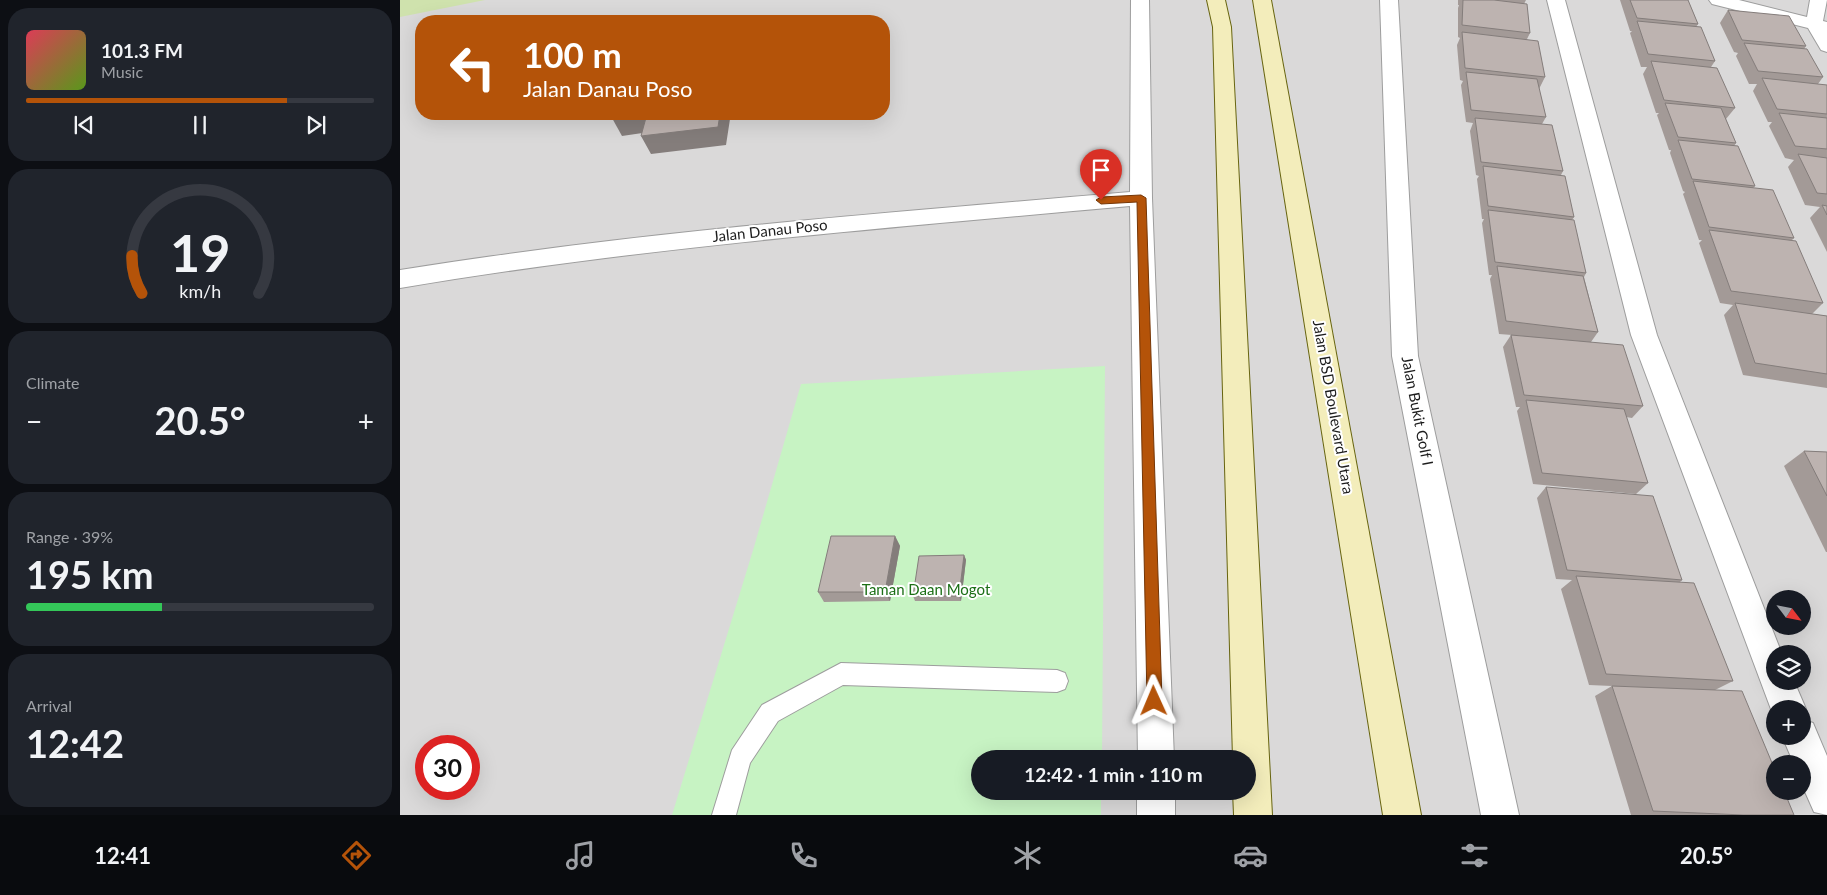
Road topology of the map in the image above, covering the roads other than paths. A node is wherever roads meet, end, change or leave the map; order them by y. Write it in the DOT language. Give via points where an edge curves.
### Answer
graph roads {
  1 [pos="1140,0"];
  2 [pos="1216,0"];
  3 [pos="1262,0"];
  4 [pos="1389,0"];
  5 [pos="1556,0"];
  6 [pos="1718,0"];
  7 [pos="1819,0"];
  8 [pos="1820,25"];
  9 [pos="1827,46"];
  10 [pos="1141,198"];
  11 [pos="400,279"];
  12 [pos="1766,656"];
  13 [pos="1057,681"];
  14 [pos="1804,745"];
  15 [pos="1156,750"];
  16 [pos="1827,799"];
  17 [pos="1156,800"];
  18 [pos="724,815"];
  19 [pos="1156,815"];
  20 [pos="1253,815"];
  21 [pos="1402,815"];
  22 [pos="1500,815"];
  1 -- 10 [label="street"];
  2 -- 20 [label="main road" via="1223,37"];
  3 -- 21 [label="main road, Jalan BSD Boulevard Utara"];
  4 -- 22 [label="street, Jalan Bukit Golf I" via="1405,356"];
  5 -- 12 [label="street" via="1644,335"];
  6 -- 8 [label="street"];
  7 -- 8 [label="street"];
  8 -- 9 [label="street"];
  10 -- 11 [label="street, Jalan Danau Poso" via="741,233 515,260"];
  10 -- 15 [label="street"];
  13 -- 18 [label="lane" via="841,674 770,713 740,758"];
  14 -- 16 [label="street"];
  17 -- 19 [label="street"];
}
